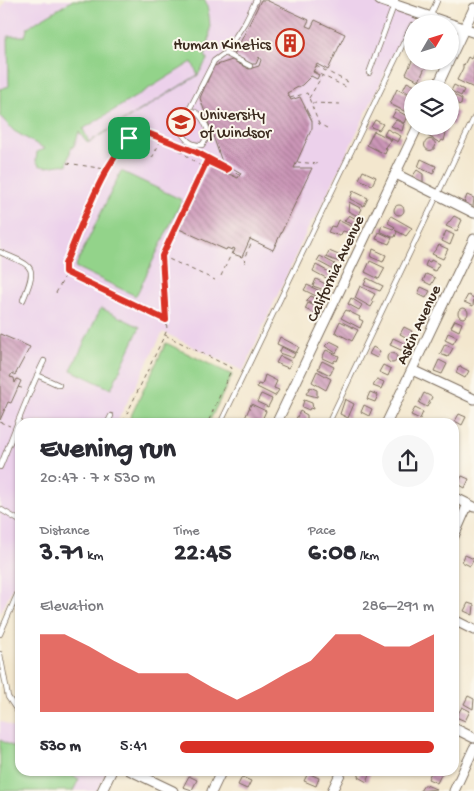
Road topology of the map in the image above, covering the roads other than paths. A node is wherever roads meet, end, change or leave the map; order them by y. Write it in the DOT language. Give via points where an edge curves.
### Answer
graph roads {
  1 [pos="256,0"];
  2 [pos="380,0"];
  3 [pos="437,1"];
  4 [pos="396,2"];
  5 [pos="474,8"];
  6 [pos="418,13"];
  7 [pos="424,15"];
  8 [pos="431,15"];
  9 [pos="469,30"];
  10 [pos="404,43"];
  11 [pos="459,45"];
  12 [pos="225,53"];
  13 [pos="250,66"];
  14 [pos="369,73"];
  15 [pos="188,112"];
  16 [pos="474,118"];
  17 [pos="414,135"];
  18 [pos="396,174"];
  19 [pos="438,195"];
  20 [pos="474,213"];
  21 [pos="474,239"];
  22 [pos="0,252"];
  23 [pos="23,300"];
  24 [pos="44,361"];
  25 [pos="412,370"];
  26 [pos="37,375"];
  27 [pos="59,385"];
  28 [pos="474,399"];
  29 [pos="20,418"];
  30 [pos="222,418"];
  31 [pos="279,418"];
  32 [pos="331,418"];
  33 [pos="389,418"];
  34 [pos="15,430"];
  35 [pos="0,467"];
  36 [pos="459,500"];
  37 [pos="471,506"];
  38 [pos="0,509"];
  39 [pos="15,518"];
  40 [pos="459,527"];
  41 [pos="15,600"];
  42 [pos="459,622"];
  43 [pos="474,630"];
  44 [pos="0,634"];
  45 [pos="0,654"];
  46 [pos="15,708"];
  47 [pos="459,730"];
  48 [pos="474,738"];
  49 [pos="474,748"];
  50 [pos="109,776"];
  51 [pos="139,776"];
  52 [pos="219,776"];
  53 [pos="339,776"];
  54 [pos="156,787"];
  55 [pos="102,791"];
  56 [pos="172,791"];
  57 [pos="212,791"];
  58 [pos="332,791"];
  59 [pos="454,791"];
  1 -- 12 [label="lane"];
  2 -- 4 [label="street"];
  3 -- 8 [label="lane"];
  4 -- 6 [label="street"];
  4 -- 14 [label="lane"];
  5 -- 9 [label="street"];
  6 -- 7 [label="street"];
  9 -- 11 [label="street"];
  10 -- 30 [label="lane"];
  12 -- 13 [label="lane"];
  12 -- 15 [label="lane" via="214,61"];
  15 -- 15 [label="lane" via="198,113 208,128 209,135 202,145 188,142 177,126 181,116"];
  16 -- 19 [label="lane"];
  17 -- 18 [label="street, California Avenue"];
  18 -- 19 [label="street"];
  18 -- 31 [label="street, California Avenue"];
  19 -- 20 [label="street"];
  19 -- 32 [label="lane"];
  21 -- 25 [label="street, Askin Avenue"];
  22 -- 23 [label="lane" via="28,265 31,271 32,278"];
  24 -- 26 [label="lane"];
  25 -- 28 [label="street"];
  25 -- 33 [label="street, Askin Avenue"];
  26 -- 27 [label="lane"];
  26 -- 29 [label="lane"];
  34 -- 35 [label="lane"];
  36 -- 37 [label="street"];
  37 -- 40 [label="street"];
  38 -- 39 [label="lane"];
  41 -- 44 [label="lane"];
  42 -- 43 [label="street"];
  45 -- 46 [label="lane" via="8,697"];
  47 -- 48 [label="street"];
  49 -- 59 [label="street"];
  50 -- 55 [label="street"];
  51 -- 54 [label="street"];
  52 -- 57 [label="street"];
  53 -- 58 [label="street"];
  54 -- 56 [label="street"];
}
